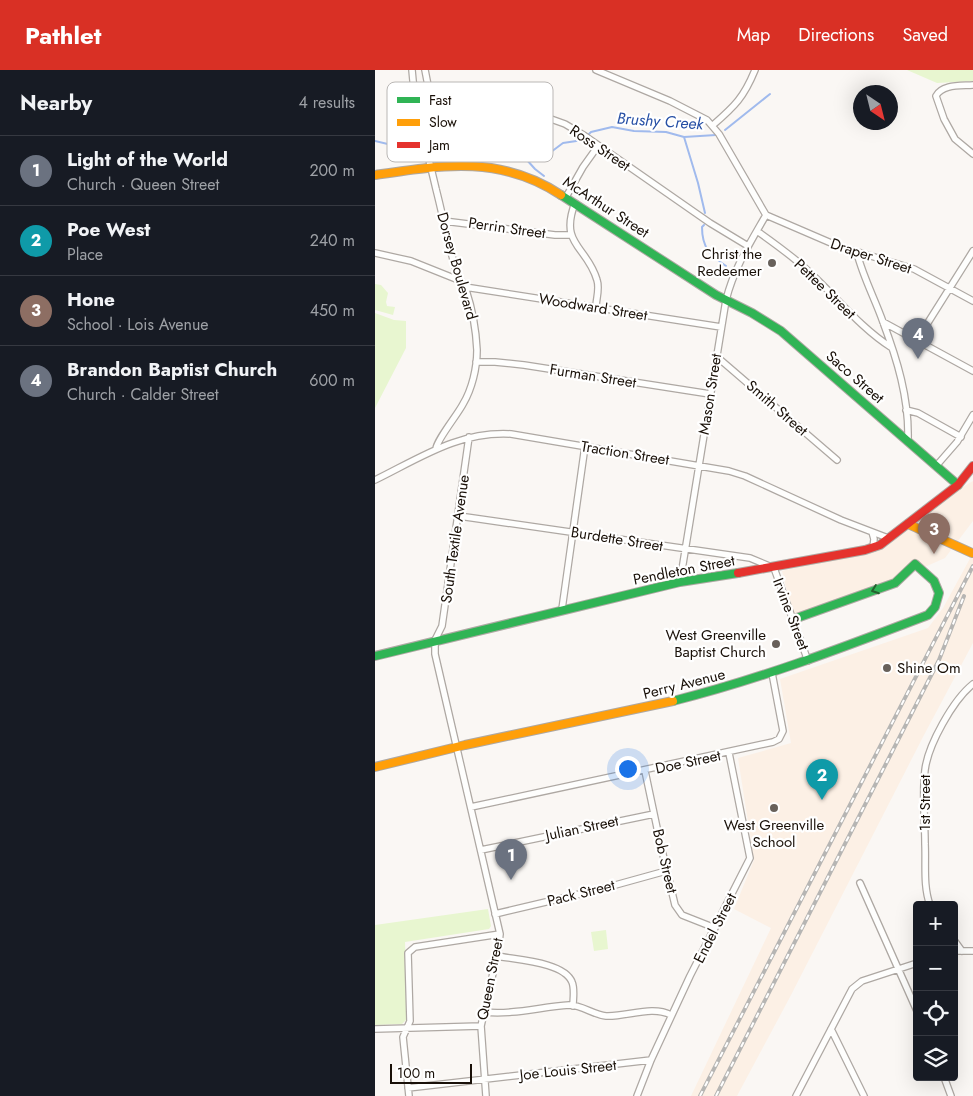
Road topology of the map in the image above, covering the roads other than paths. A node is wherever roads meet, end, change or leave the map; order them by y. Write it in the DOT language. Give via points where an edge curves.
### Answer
graph roads {
  1 [pos="596,70"];
  2 [pos="755,70"];
  3 [pos="973,85"];
  4 [pos="553,120"];
  5 [pos="713,125"];
  6 [pos="598,146"];
  7 [pos="973,154"];
  8 [pos="430,162"];
  9 [pos="431,168"];
  10 [pos="375,175"];
  11 [pos="566,196"];
  12 [pos="575,203"];
  13 [pos="766,215"];
  14 [pos="444,221"];
  15 [pos="757,231"];
  16 [pos="570,235"];
  17 [pos="748,246"];
  18 [pos="973,250"];
  19 [pos="857,252"];
  20 [pos="375,253"];
  21 [pos="461,281"];
  22 [pos="465,287"];
  23 [pos="949,288"];
  24 [pos="725,300"];
  25 [pos="973,301"];
  26 [pos="596,307"];
  27 [pos="883,322"];
  28 [pos="721,327"];
  29 [pos="917,340"];
  30 [pos="892,348"];
  31 [pos="716,356"];
  32 [pos="476,362"];
  33 [pos="973,372"];
  34 [pos="710,394"];
  35 [pos="906,410"];
  36 [pos="973,415"];
  37 [pos="469,437"];
  38 [pos="961,437"];
  39 [pos="908,439"];
  40 [pos="585,446"];
  41 [pos="437,449"];
  42 [pos="837,460"];
  43 [pos="699,465"];
  44 [pos="937,465"];
  45 [pos="973,466"];
  46 [pos="375,480"];
  47 [pos="958,485"];
  48 [pos="459,516"];
  49 [pos="908,524"];
  50 [pos="572,532"];
  51 [pos="871,532"];
  52 [pos="888,538"];
  53 [pos="873,548"];
  54 [pos="685,549"];
  55 [pos="972,553"];
  56 [pos="774,568"];
  57 [pos="680,582"];
  58 [pos="562,610"];
  59 [pos="794,619"];
  60 [pos="435,640"];
  61 [pos="375,656"];
  62 [pos="808,661"];
  63 [pos="771,673"];
  64 [pos="973,684"];
  65 [pos="457,748"];
  66 [pos="729,753"];
  67 [pos="375,767"];
  68 [pos="645,771"];
  69 [pos="471,807"];
  70 [pos="654,814"];
  71 [pos="481,850"];
  72 [pos="666,871"];
  73 [pos="860,884"];
  74 [pos="930,901"];
  75 [pos="495,914"];
  76 [pos="715,928"];
  77 [pos="500,934"];
  78 [pos="958,946"];
  79 [pos="958,951"];
  80 [pos="962,951"];
  81 [pos="973,951"];
  82 [pos="497,956"];
  83 [pos="913,964"];
  84 [pos="899,969"];
  85 [pos="913,1002"];
  86 [pos="573,1006"];
  87 [pos="484,1012"];
  88 [pos="671,1015"];
  89 [pos="481,1026"];
  90 [pos="406,1028"];
  91 [pos="375,1029"];
  92 [pos="831,1029"];
  93 [pos="651,1060"];
  94 [pos="485,1080"];
  95 [pos="945,1081"];
  96 [pos="408,1088"];
  97 [pos="409,1096"];
  98 [pos="486,1096"];
  99 [pos="637,1096"];
  100 [pos="796,1096"];
  101 [pos="864,1096"];
  102 [pos="951,1096"];
  1 -- 5 [label="street" via="696,113"];
  2 -- 5 [label="street" via="737,104"];
  3 -- 7 [label="street" via="941,89 936,97 955,140"];
  4 -- 6 [label="street, Ross Street"];
  5 -- 13 [label="street"];
  6 -- 11 [label="street"];
  6 -- 17 [label="street, Ross Street"];
  8 -- 9 [label="street, Dorsey Boulevard"];
  9 -- 10 [label="street, McArthur Street"];
  9 -- 11 [label="street, McArthur Street" via="468,165 499,168 537,180"];
  9 -- 14 [label="street, Dorsey Boulevard"];
  11 -- 12 [label="street, McArthur Street"];
  12 -- 16 [label="street" via="569,224"];
  12 -- 24 [label="street, McArthur Street"];
  13 -- 15 [label="street, Mason Street"];
  13 -- 19 [label="street, Draper Street"];
  14 -- 16 [label="street, Perrin Street"];
  14 -- 21 [label="street, Dorsey Boulevard"];
  15 -- 17 [label="street, Mason Street"];
  15 -- 30 [label="street, Pettee Street" via="788,254"];
  16 -- 26 [label="street" via="597,281"];
  17 -- 24 [label="street, Mason Street"];
  18 -- 23 [label="street"];
  19 -- 23 [label="street, Draper Street" via="914,269"];
  19 -- 27 [label="street"];
  20 -- 21 [label="street" via="411,261"];
  21 -- 22 [label="street, Dorsey Boulevard"];
  22 -- 26 [label="street, Woodward Street"];
  22 -- 32 [label="street, Dorsey Boulevard" via="476,337"];
  23 -- 25 [label="street, Draper Street"];
  23 -- 29 [label="street"];
  24 -- 28 [label="street, Mason Street"];
  24 -- 39 [label="street, Saco Street" via="781,331"];
  26 -- 28 [label="street, Woodward Street"];
  27 -- 29 [label="street"];
  27 -- 30 [label="street"];
  28 -- 31 [label="street, Mason Street"];
  29 -- 33 [label="street"];
  30 -- 35 [label="street" via="902,379"];
  31 -- 34 [label="street, Mason Street"];
  31 -- 42 [label="street, Smith Street"];
  32 -- 34 [label="street, Furman Street" via="504,362"];
  32 -- 41 [label="street, Dorsey Boulevard" via="465,402 439,440"];
  34 -- 43 [label="street, Mason Street"];
  35 -- 38 [label="street" via="918,413"];
  35 -- 39 [label="street"];
  36 -- 38 [label="street"];
  37 -- 40 [label="street, Traction Street" via="511,434"];
  37 -- 41 [label="street, Traction Street"];
  37 -- 48 [label="street, South Textile Avenue"];
  38 -- 44 [label="street"];
  39 -- 44 [label="street, Saco Street"];
  40 -- 43 [label="street, Traction Street"];
  40 -- 50 [label="street"];
  41 -- 46 [label="street, Traction Street"];
  43 -- 51 [label="street, Traction Street" via="745,476"];
  43 -- 54 [label="street, Mason Street"];
  44 -- 47 [label="street, Saco Street"];
  45 -- 47 [label="street, Pendleton Street"];
  47 -- 49 [label="street, Pendleton Street"];
  48 -- 50 [label="street, Burdette Street"];
  48 -- 60 [label="street, South Textile Avenue" via="442,626"];
  49 -- 52 [label="street, Pendleton Street"];
  49 -- 55 [label="street"];
  50 -- 54 [label="street, Burdette Street"];
  50 -- 58 [label="street"];
  51 -- 52 [label="street, Traction Street"];
  51 -- 53 [label="street"];
  52 -- 53 [label="street, Pendleton Street"];
  53 -- 56 [label="street, Pendleton Street"];
  54 -- 56 [label="street, Burdette Street" via="750,558"];
  54 -- 57 [label="street, Mason Street"];
  56 -- 57 [label="street, Pendleton Street"];
  56 -- 59 [label="street, Irvine Street"];
  57 -- 58 [label="street, Pendleton Street"];
  58 -- 60 [label="street, Pendleton Street"];
  59 -- 62 [label="street, Irvine Street"];
  62 -- 59 [label="street, Perry Avenue, one-way" via="928,616 937,604 937,584 915,564 895,583"];
  60 -- 61 [label="street, Pendleton Street"];
  60 -- 65 [label="street, Queen Street" via="435,654"];
  62 -- 63 [label="street, Perry Avenue"];
  63 -- 65 [label="street, Perry Avenue" via="649,707"];
  63 -- 66 [label="street, Doe Street" via="782,735 773,742"];
  64 -- 74 [label="street, 1st Street" via="953,707 927,762 924,785 926,885"];
  65 -- 67 [label="street, Perry Avenue"];
  65 -- 69 [label="street, Queen Street"];
  66 -- 68 [label="street, Doe Street"];
  66 -- 76 [label="street, Endel Street" via="750,858"];
  68 -- 69 [label="street, Doe Street"];
  68 -- 70 [label="street, Bob Street"];
  69 -- 71 [label="street, Queen Street"];
  70 -- 71 [label="street, Julian Street"];
  70 -- 72 [label="street, Bob Street"];
  71 -- 75 [label="street, Queen Street"];
  72 -- 75 [label="street, Pack Street"];
  72 -- 76 [label="street, Bob Street" via="678,910 688,918"];
  73 -- 84 [label="street"];
  75 -- 77 [label="street, Queen Street"];
  76 -- 88 [label="street, Endel Street"];
  77 -- 82 [label="street, Queen Street"];
  77 -- 90 [label="street" via="410,949 410,1021"];
  78 -- 80 [label="street"];
  79 -- 80 [label="street"];
  80 -- 81 [label="street"];
  82 -- 86 [label="street" via="557,968 573,983"];
  82 -- 87 [label="street, Queen Street"];
  83 -- 84 [label="street"];
  84 -- 85 [label="street"];
  84 -- 92 [label="street" via="856,984"];
  86 -- 87 [label="street" via="501,1014"];
  86 -- 88 [label="street" via="605,1016 652,1011"];
  87 -- 89 [label="street, Queen Street"];
  88 -- 93 [label="street, Endel Street"];
  89 -- 90 [label="street"];
  89 -- 94 [label="street, Queen Street"];
  90 -- 91 [label="street"];
  90 -- 96 [label="street" via="403,1037"];
  92 -- 100 [label="street"];
  92 -- 101 [label="street"];
  93 -- 94 [label="street, Joe Louis Street"];
  93 -- 99 [label="street, Endel Street"];
  94 -- 96 [label="street, Joe Louis Street"];
  94 -- 98 [label="street, Queen Street"];
  95 -- 102 [label="street"];
  96 -- 97 [label="street"];
}
